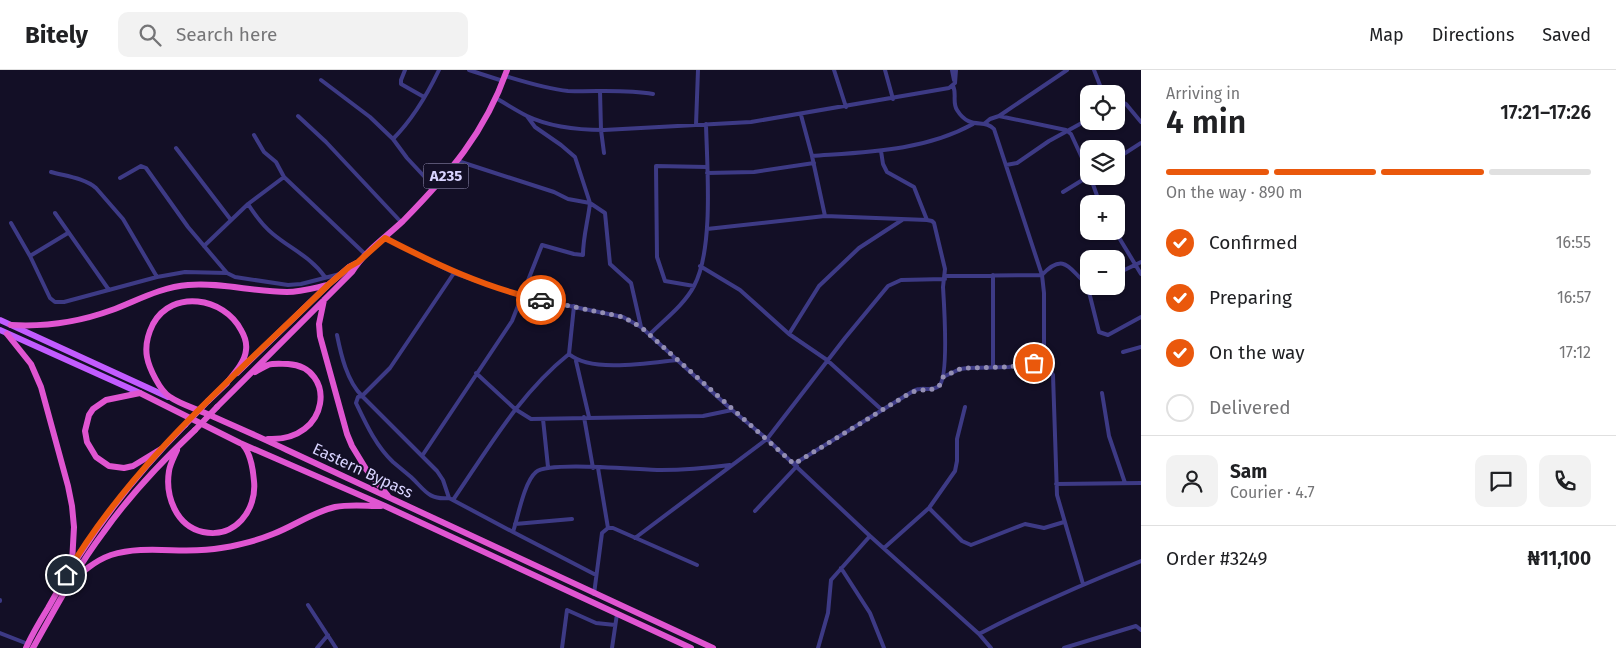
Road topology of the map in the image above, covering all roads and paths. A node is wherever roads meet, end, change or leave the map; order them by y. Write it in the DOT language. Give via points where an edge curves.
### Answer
graph roads {
  1 [pos="405,70"];
  2 [pos="439,70"];
  3 [pos="469,70"];
  4 [pos="698,70"];
  5 [pos="834,70"];
  6 [pos="885,70"];
  7 [pos="952,70"];
  8 [pos="956,70"];
  9 [pos="1067,70"];
  10 [pos="1094,70"];
  11 [pos="505,76"];
  12 [pos="321,80"];
  13 [pos="954,84"];
  14 [pos="1100,85"];
  15 [pos="600,91"];
  16 [pos="653,94"];
  17 [pos="424,97"];
  18 [pos="496,98"];
  19 [pos="893,99"];
  20 [pos="1125,104"];
  21 [pos="846,106"];
  22 [pos="800,115"];
  23 [pos="298,116"];
  24 [pos="527,116"];
  25 [pos="999,116"];
  26 [pos="1141,122"];
  27 [pos="706,124"];
  28 [pos="973,124"];
  29 [pos="983,124"];
  30 [pos="696,125"];
  31 [pos="1080,125"];
  32 [pos="601,130"];
  33 [pos="1068,131"];
  34 [pos="254,135"];
  35 [pos="392,139"];
  36 [pos="1141,144"];
  37 [pos="176,148"];
  38 [pos="881,151"];
  39 [pos="604,153"];
  40 [pos="1080,153"];
  41 [pos="1125,154"];
  42 [pos="812,156"];
  43 [pos="458,161"];
  44 [pos="814,163"];
  45 [pos="1006,166"];
  46 [pos="707,167"];
  47 [pos="51,172"];
  48 [pos="707,173"];
  49 [pos="284,177"];
  50 [pos="120,178"];
  51 [pos="1080,181"];
  52 [pos="435,188"];
  53 [pos="1063,192"];
  54 [pos="590,203"];
  55 [pos="248,204"];
  56 [pos="55,213"];
  57 [pos="825,216"];
  58 [pos="903,219"];
  59 [pos="231,220"];
  60 [pos="927,220"];
  61 [pos="401,222"];
  62 [pos="11,223"];
  63 [pos="707,229"];
  64 [pos="68,233"];
  65 [pos="385,238"];
  66 [pos="1121,240"];
  67 [pos="204,246"];
  68 [pos="366,255"];
  69 [pos="30,256"];
  70 [pos="358,262"];
  71 [pos="1141,262"];
  72 [pos="1136,265"];
  73 [pos="700,266"];
  74 [pos="1125,270"];
  75 [pos="227,273"];
  76 [pos="454,273"];
  77 [pos="340,274"];
  78 [pos="1141,274"];
  79 [pos="993,275"];
  80 [pos="1042,275"];
  81 [pos="1080,276"];
  82 [pos="157,277"];
  83 [pos="325,277"];
  84 [pos="945,277"];
  85 [pos="328,285"];
  86 [pos="694,286"];
  87 [pos="109,290"];
  88 [pos="1091,295"];
  89 [pos="521,296"];
  90 [pos="324,300"];
  91 [pos="574,306"];
  92 [pos="1141,317"];
  93 [pos="0,320"];
  94 [pos="10,325"];
  95 [pos="641,327"];
  96 [pos="0,330"];
  97 [pos="7,334"];
  98 [pos="650,334"];
  99 [pos="789,334"];
  100 [pos="337,335"];
  101 [pos="1141,347"];
  102 [pos="1123,352"];
  103 [pos="569,354"];
  104 [pos="678,360"];
  105 [pos="827,360"];
  106 [pos="576,361"];
  107 [pos="1046,363"];
  108 [pos="992,368"];
  109 [pos="476,373"];
  110 [pos="249,375"];
  111 [pos="943,377"];
  112 [pos="224,386"];
  113 [pos="140,393"];
  114 [pos="1102,393"];
  115 [pos="362,396"];
  116 [pos="168,397"];
  117 [pos="965,407"];
  118 [pos="515,409"];
  119 [pos="732,410"];
  120 [pos="882,410"];
  121 [pos="587,417"];
  122 [pos="543,419"];
  123 [pos="265,439"];
  124 [pos="767,439"];
  125 [pos="240,442"];
  126 [pos="179,445"];
  127 [pos="162,449"];
  128 [pos="422,456"];
  129 [pos="732,465"];
  130 [pos="795,465"];
  131 [pos="548,467"];
  132 [pos="593,468"];
  133 [pos="598,468"];
  134 [pos="1125,483"];
  135 [pos="1141,483"];
  136 [pos="1056,484"];
  137 [pos="390,499"];
  138 [pos="451,499"];
  139 [pos="385,506"];
  140 [pos="929,508"];
  141 [pos="755,512"];
  142 [pos="572,519"];
  143 [pos="1064,522"];
  144 [pos="516,524"];
  145 [pos="608,528"];
  146 [pos="513,532"];
  147 [pos="870,536"];
  148 [pos="635,538"];
  149 [pos="884,548"];
  150 [pos="1141,561"];
  151 [pos="72,565"];
  152 [pos="697,565"];
  153 [pos="841,568"];
  154 [pos="596,574"];
  155 [pos="1083,584"];
  156 [pos="65,587"];
  157 [pos="594,594"];
  158 [pos="308,605"];
  159 [pos="617,614"];
  160 [pos="1141,623"];
  161 [pos="615,625"];
  162 [pos="1136,626"];
  163 [pos="1141,630"];
  164 [pos="0,633"];
  165 [pos="979,634"];
  166 [pos="328,635"];
  167 [pos="29,647"];
  168 [pos="317,648"];
  169 [pos="336,648"];
  170 [pos="562,648"];
  171 [pos="612,648"];
  172 [pos="691,648"];
  173 [pos="713,648"];
  174 [pos="818,648"];
  175 [pos="884,648"];
  176 [pos="991,648"];
  177 [pos="1064,648"];
  1 -- 17 [label="street" via="401,84"];
  2 -- 17 [label="street"];
  3 -- 11 [label="street"];
  4 -- 30 [label="street"];
  5 -- 21 [label="street"];
  6 -- 19 [label="street"];
  7 -- 13 [label="street"];
  8 -- 13 [label="street"];
  9 -- 25 [label="street"];
  10 -- 14 [label="street"];
  11 -- 15 [label="street" via="567,91"];
  11 -- 18 [label="highway, A235"];
  12 -- 35 [label="street" via="370,117"];
  13 -- 19 [label="street" via="949,88"];
  13 -- 28 [label="street" via="956,108"];
  15 -- 16 [label="street"];
  15 -- 32 [label="street"];
  17 -- 35 [label="street" via="407,124"];
  18 -- 24 [label="street"];
  18 -- 43 [label="highway, A235"];
  19 -- 21 [label="street"];
  20 -- 26 [label="street"];
  21 -- 22 [label="street"];
  22 -- 27 [label="street"];
  22 -- 42 [label="street"];
  23 -- 61 [label="street"];
  24 -- 32 [label="street" via="561,126"];
  24 -- 54 [label="street" via="574,157"];
  25 -- 29 [label="street"];
  25 -- 33 [label="street"];
  27 -- 30 [label="street"];
  27 -- 46 [label="street"];
  28 -- 29 [label="street"];
  28 -- 38 [label="street" via="960,132 914,146"];
  29 -- 45 [label="street" via="994,129"];
  30 -- 32 [label="street"];
  31 -- 33 [label="street"];
  32 -- 39 [label="street"];
  33 -- 40 [label="street"];
  33 -- 45 [label="street" via="1017,163"];
  34 -- 49 [label="street"];
  35 -- 52 [label="street"];
  36 -- 41 [label="street"];
  37 -- 59 [label="street"];
  38 -- 42 [label="street"];
  38 -- 60 [label="street" via="887,172 914,187"];
  42 -- 44 [label="street"];
  43 -- 52 [label="highway, A235"];
  43 -- 54 [label="street" via="568,199"];
  44 -- 48 [label="street" via="754,172"];
  44 -- 57 [label="street"];
  45 -- 80 [label="street"];
  46 -- 48 [label="street"];
  46 -- 86 [label="street" via="656,166 659,265 665,281"];
  47 -- 82 [label="street" via="96,188 123,219"];
  48 -- 63 [label="street"];
  49 -- 55 [label="street"];
  49 -- 68 [label="street"];
  50 -- 67 [label="street" via="142,166 146,168"];
  51 -- 53 [label="street"];
  52 -- 61 [label="highway, A235"];
  54 -- 89 [label="street" via="583,255 542,245"];
  54 -- 95 [label="street" via="605,213 610,264 632,283"];
  55 -- 59 [label="street"];
  55 -- 83 [label="street" via="261,223 312,262"];
  56 -- 64 [label="street"];
  57 -- 58 [label="street"];
  57 -- 63 [label="street"];
  58 -- 60 [label="street"];
  58 -- 99 [label="street" via="859,248 819,286"];
  59 -- 67 [label="street"];
  60 -- 84 [label="street" via="934,223"];
  61 -- 65 [label="highway, A235"];
  62 -- 69 [label="street"];
  63 -- 73 [label="street"];
  64 -- 69 [label="street"];
  64 -- 87 [label="street"];
  65 -- 68 [label="highway, A235"];
  65 -- 76 [label="street"];
  66 -- 72 [label="street"];
  67 -- 75 [label="street"];
  68 -- 70 [label="highway, A235"];
  69 -- 87 [label="street" via="55,302"];
  70 -- 77 [label="highway, A235"];
  70 -- 90 [label="highway, A235"];
  71 -- 72 [label="street"];
  72 -- 74 [label="street"];
  72 -- 78 [label="street"];
  73 -- 86 [label="street"];
  73 -- 99 [label="street" via="740,290"];
  75 -- 82 [label="street" via="185,272"];
  75 -- 83 [label="street" via="234,277 288,285"];
  76 -- 89 [label="street"];
  76 -- 115 [label="street" via="390,368"];
  77 -- 83 [label="street"];
  77 -- 85 [label="highway, A235"];
  79 -- 80 [label="street"];
  79 -- 84 [label="street"];
  79 -- 108 [label="street"];
  80 -- 81 [label="street" via="1053,266 1066,264"];
  80 -- 107 [label="street"];
  82 -- 87 [label="street"];
  84 -- 105 [label="street" via="900,280 888,286"];
  84 -- 111 [label="street"];
  85 -- 94 [label="highway" via="284,292 223,285 187,285 166,289 77,320 33,326"];
  85 -- 112 [label="highway, A235"];
  86 -- 98 [label="street" via="684,301"];
  88 -- 92 [label="street" via="1099,332 1108,336"];
  89 -- 91 [label="street"];
  89 -- 109 [label="street" via="512,321"];
  90 -- 110 [label="highway, A235"];
  90 -- 137 [label="highway" via="320,336 347,434 357,457"];
  91 -- 95 [label="street" via="623,317"];
  91 -- 103 [label="street"];
  93 -- 94 [label="main road, Eastern Bypass"];
  94 -- 116 [label="main road, Eastern Bypass"];
  95 -- 98 [label="street"];
  96 -- 97 [label="main road, Eastern Bypass"];
  97 -- 113 [label="main road, Eastern Bypass"];
  97 -- 151 [label="highway" via="31,364 42,387 72,506"];
  98 -- 104 [label="street"];
  99 -- 105 [label="street"];
  100 -- 115 [label="street" via="350,378"];
  101 -- 102 [label="street"];
  103 -- 106 [label="street"];
  103 -- 118 [label="street"];
  104 -- 106 [label="street" via="613,365"];
  104 -- 119 [label="street"];
  105 -- 120 [label="street"];
  105 -- 124 [label="street"];
  106 -- 121 [label="street"];
  107 -- 108 [label="street"];
  107 -- 136 [label="street" via="1053,375"];
  108 -- 111 [label="street" via="960,369"];
  109 -- 118 [label="street"];
  109 -- 128 [label="street"];
  110 -- 123 [label="highway" via="269,365 292,364 309,373 320,390 319,412 307,427 290,438"];
  110 -- 126 [label="highway, A235, bridge"];
  111 -- 120 [label="street" via="938,388 916,390"];
  112 -- 116 [label="highway" via="243,359 246,350 243,332 223,310 203,302 183,302 158,317 147,346 149,365"];
  112 -- 127 [label="highway, A235, bridge"];
  113 -- 125 [label="highway, Eastern Bypass"];
  113 -- 127 [label="highway" via="106,400 93,409 87,422 87,442 102,462 116,468 133,466"];
  114 -- 134 [label="street" via="1109,436"];
  115 -- 128 [label="street"];
  115 -- 138 [label="street" via="356,403 377,444 387,456 429,496"];
  116 -- 123 [label="highway, Eastern Bypass"];
  117 -- 140 [label="street" via="955,471"];
  118 -- 122 [label="street" via="531,419"];
  118 -- 138 [label="street"];
  119 -- 121 [label="street" via="703,416"];
  119 -- 124 [label="street"];
  120 -- 130 [label="street"];
  121 -- 122 [label="street"];
  121 -- 132 [label="street"];
  122 -- 131 [label="street"];
  123 -- 137 [label="highway, Eastern Bypass"];
  124 -- 129 [label="street"];
  124 -- 130 [label="street"];
  125 -- 126 [label="highway" via="250,458 254,499 245,518 221,532 204,532 186,524 174,508 169,476"];
  125 -- 139 [label="highway, Eastern Bypass"];
  126 -- 156 [label="highway, A235" via="126,502"];
  127 -- 151 [label="highway, A235" via="110,510"];
  128 -- 138 [label="street" via="440,476"];
  129 -- 133 [label="street" via="695,470"];
  129 -- 148 [label="street"];
  130 -- 141 [label="street"];
  130 -- 147 [label="street"];
  131 -- 132 [label="street"];
  131 -- 144 [label="street" via="534,473 529,481"];
  132 -- 133 [label="street"];
  133 -- 145 [label="street"];
  134 -- 135 [label="street"];
  134 -- 136 [label="street"];
  136 -- 143 [label="street"];
  137 -- 157 [label="highway, Eastern Bypass"];
  138 -- 146 [label="street"];
  139 -- 156 [label="highway" via="337,507 264,537 218,549 113,554 86,569"];
  139 -- 159 [label="highway, Eastern Bypass"];
  140 -- 143 [label="street" via="962,541 971,545 1025,524 1044,528"];
  140 -- 149 [label="street"];
  142 -- 144 [label="street"];
  143 -- 155 [label="street"];
  144 -- 146 [label="street"];
  145 -- 148 [label="street"];
  145 -- 154 [label="street" via="602,533"];
  146 -- 154 [label="street"];
  147 -- 149 [label="street"];
  147 -- 153 [label="street"];
  148 -- 152 [label="street"];
  149 -- 165 [label="street"];
  150 -- 155 [label="street"];
  151 -- 156 [label="highway, A235"];
  153 -- 174 [label="street" via="832,580 828,613"];
  153 -- 175 [label="street" via="870,613"];
  154 -- 157 [label="street"];
  155 -- 165 [label="street"];
  156 -- 167 [label="highway, A235"];
  157 -- 173 [label="highway, Eastern Bypass"];
  158 -- 166 [label="street"];
  159 -- 161 [label="street"];
  159 -- 172 [label="highway, Eastern Bypass"];
  160 -- 162 [label="street"];
  161 -- 170 [label="street" via="596,623 567,610"];
  161 -- 171 [label="street"];
  162 -- 163 [label="street"];
  162 -- 177 [label="street"];
  164 -- 167 [label="street"];
  165 -- 176 [label="street"];
  166 -- 168 [label="street"];
  166 -- 169 [label="street"];
}
